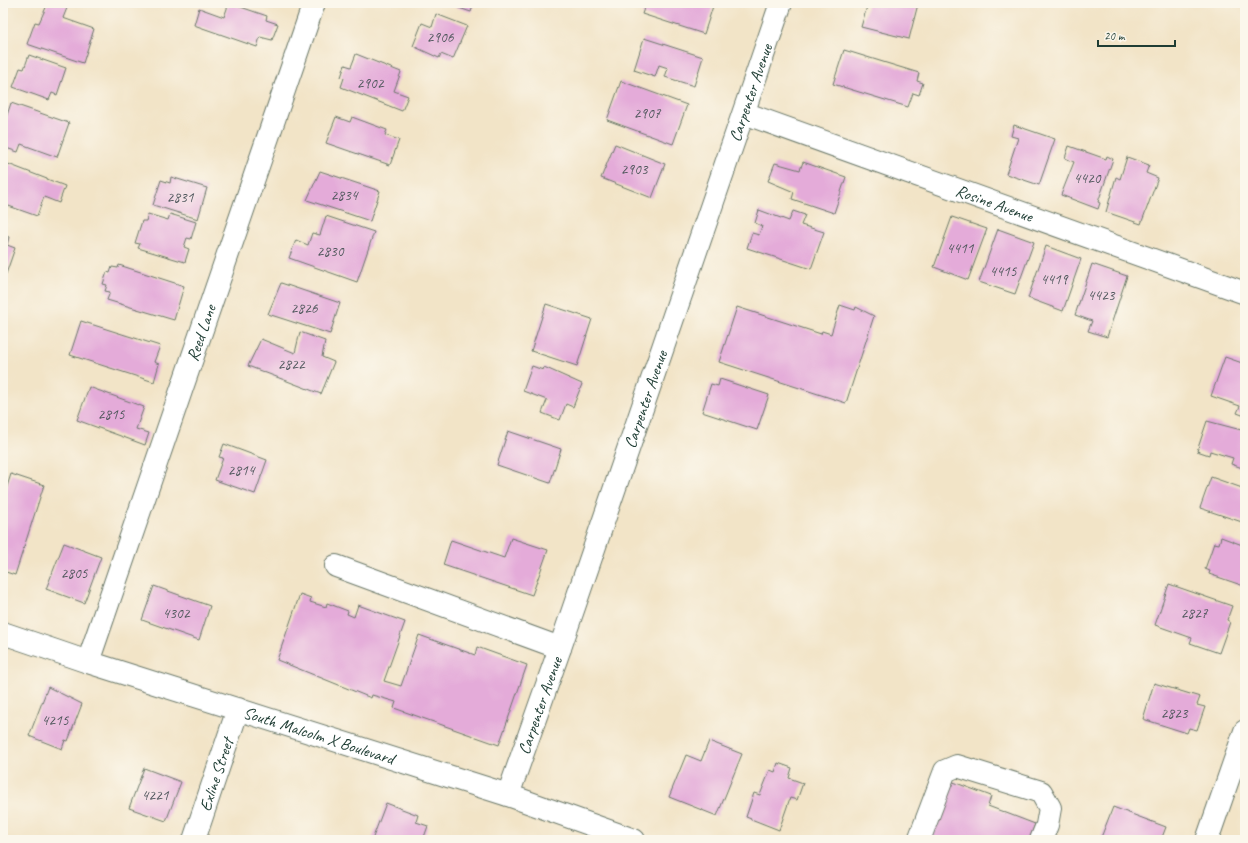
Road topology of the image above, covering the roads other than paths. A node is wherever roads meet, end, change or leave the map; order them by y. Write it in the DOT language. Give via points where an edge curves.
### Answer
graph roads {
  1 [pos="314,3"];
  2 [pos="781,3"];
  3 [pos="744,113"];
  4 [pos="1245,293"];
  5 [pos="336,566"];
  6 [pos="3,633"];
  7 [pos="560,648"];
  8 [pos="88,662"];
  9 [pos="238,709"];
  10 [pos="1245,731"];
  11 [pos="508,795"];
  12 [pos="194,840"];
  13 [pos="634,840"];
  14 [pos="919,840"];
  15 [pos="1041,840"];
  16 [pos="1207,840"];
  1 -- 8 [label="street, Reed Lane"];
  2 -- 3 [label="street, Carpenter Avenue"];
  3 -- 4 [label="street, Rosine Avenue"];
  3 -- 7 [label="street, Carpenter Avenue"];
  5 -- 7 [label="street"];
  6 -- 8 [label="street, South Malcolm X Boulevard"];
  7 -- 11 [label="street, Carpenter Avenue"];
  8 -- 9 [label="street, South Malcolm X Boulevard"];
  9 -- 11 [label="street, South Malcolm X Boulevard"];
  9 -- 12 [label="street, Exline Street"];
  10 -- 16 [label="street"];
  11 -- 13 [label="street, South Malcolm X Boulevard"];
  14 -- 15 [label="street" via="945,771 956,766 1041,792 1050,808"];
}
